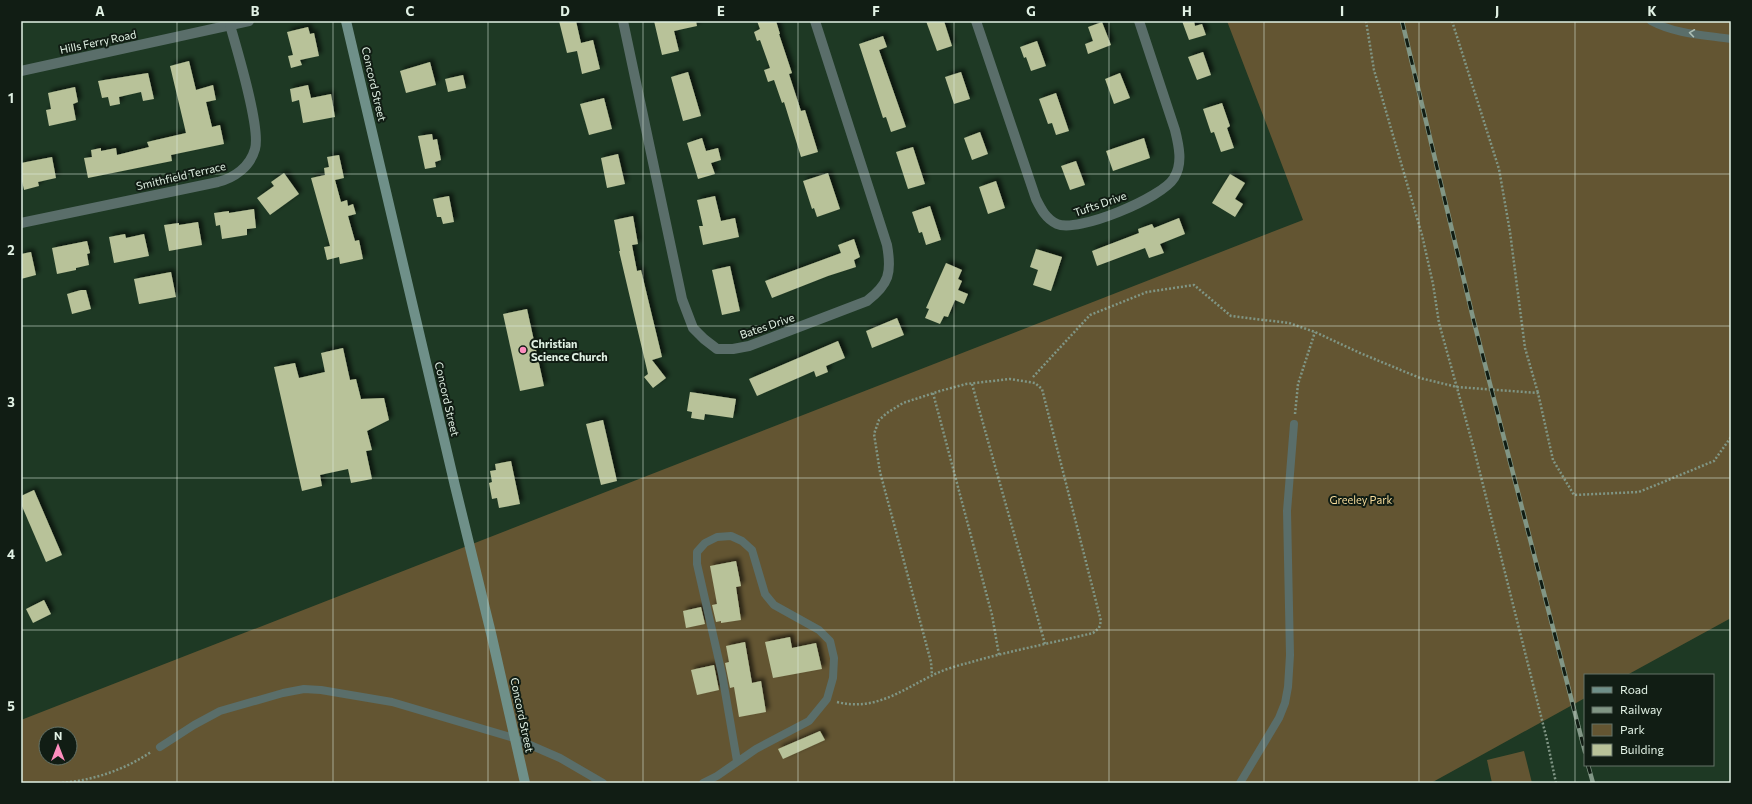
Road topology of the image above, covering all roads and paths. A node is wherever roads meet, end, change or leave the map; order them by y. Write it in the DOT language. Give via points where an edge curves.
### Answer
graph roads {
  1 [pos="250,21"];
  2 [pos="346,21"];
  3 [pos="623,21"];
  4 [pos="815,21"];
  5 [pos="976,21"];
  6 [pos="1139,21"];
  7 [pos="1366,21"];
  8 [pos="1452,21"];
  9 [pos="1651,21"];
  10 [pos="230,25"];
  11 [pos="1731,39"];
  12 [pos="21,71"];
  13 [pos="21,223"];
  14 [pos="1315,332"];
  15 [pos="1033,377"];
  16 [pos="972,384"];
  17 [pos="1458,387"];
  18 [pos="933,393"];
  19 [pos="1538,393"];
  20 [pos="1294,424"];
  21 [pos="1731,437"];
  22 [pos="1045,644"];
  23 [pos="999,656"];
  24 [pos="932,675"];
  25 [pos="826,699"];
  26 [pos="514,738"];
  27 [pos="160,747"];
  28 [pos="737,761"];
  29 [pos="62,783"];
  30 [pos="525,783"];
  31 [pos="603,783"];
  32 [pos="703,783"];
  33 [pos="1240,783"];
  34 [pos="1556,783"];
  1 -- 10 [label="street, Hills Ferry Road"];
  2 -- 26 [label="main road, Concord Street"];
  3 -- 4 [label="street, Bates Drive" via="682,299 693,328 717,349 749,346 866,301 880,291 888,277 890,262 887,245"];
  5 -- 6 [label="street, Tufts Drive" via="1036,199 1044,214 1058,224 1074,226 1149,199 1163,190 1174,178 1180,162 1175,130"];
  7 -- 17 [label="path" via="1374,70 1422,235 1439,323"];
  8 -- 19 [label="path" via="1498,169 1510,232 1525,348"];
  11 -- 9 [label="lane, one-way" via="1683,32"];
  10 -- 12 [label="street, Hills Ferry Road"];
  10 -- 13 [label="street, Smithfield Terrace" via="253,114 256,137 256,148 251,160 241,171 229,179 218,182"];
  14 -- 15 [label="path" via="1289,323 1231,316 1194,285 1147,292 1090,315"];
  14 -- 17 [label="path" via="1414,375"];
  14 -- 20 [label="path" via="1298,384"];
  16 -- 18 [label="path"];
  16 -- 22 [label="path"];
  16 -- 22 [label="path" via="1010,379 1035,383 1042,390 1102,620 1099,628 1093,633"];
  17 -- 19 [label="path"];
  17 -- 34 [label="path" via="1548,740"];
  18 -- 23 [label="path" via="992,615"];
  18 -- 24 [label="path" via="903,403 887,413 879,420 874,434 880,472 931,662"];
  19 -- 21 [label="path" via="1554,460 1574,494 1639,492 1714,461"];
  20 -- 33 [label="lane" via="1287,511 1290,656 1288,687 1279,718"];
  22 -- 23 [label="path"];
  23 -- 24 [label="path"];
  24 -- 25 [label="path" via="887,698 869,704 850,705"];
  25 -- 28 [label="lane" via="809,721"];
  25 -- 28 [label="lane" via="833,678 834,658 830,642 819,630 774,605 765,594 752,550 742,541 731,536 717,537 705,543 697,552 697,564 722,674"];
  26 -- 27 [label="lane" via="392,702 304,689 220,711"];
  26 -- 30 [label="main road, Concord Street"];
  26 -- 31 [label="lane" via="560,758"];
  27 -- 29 [label="path" via="114,772"];
  28 -- 32 [label="lane"];
}
